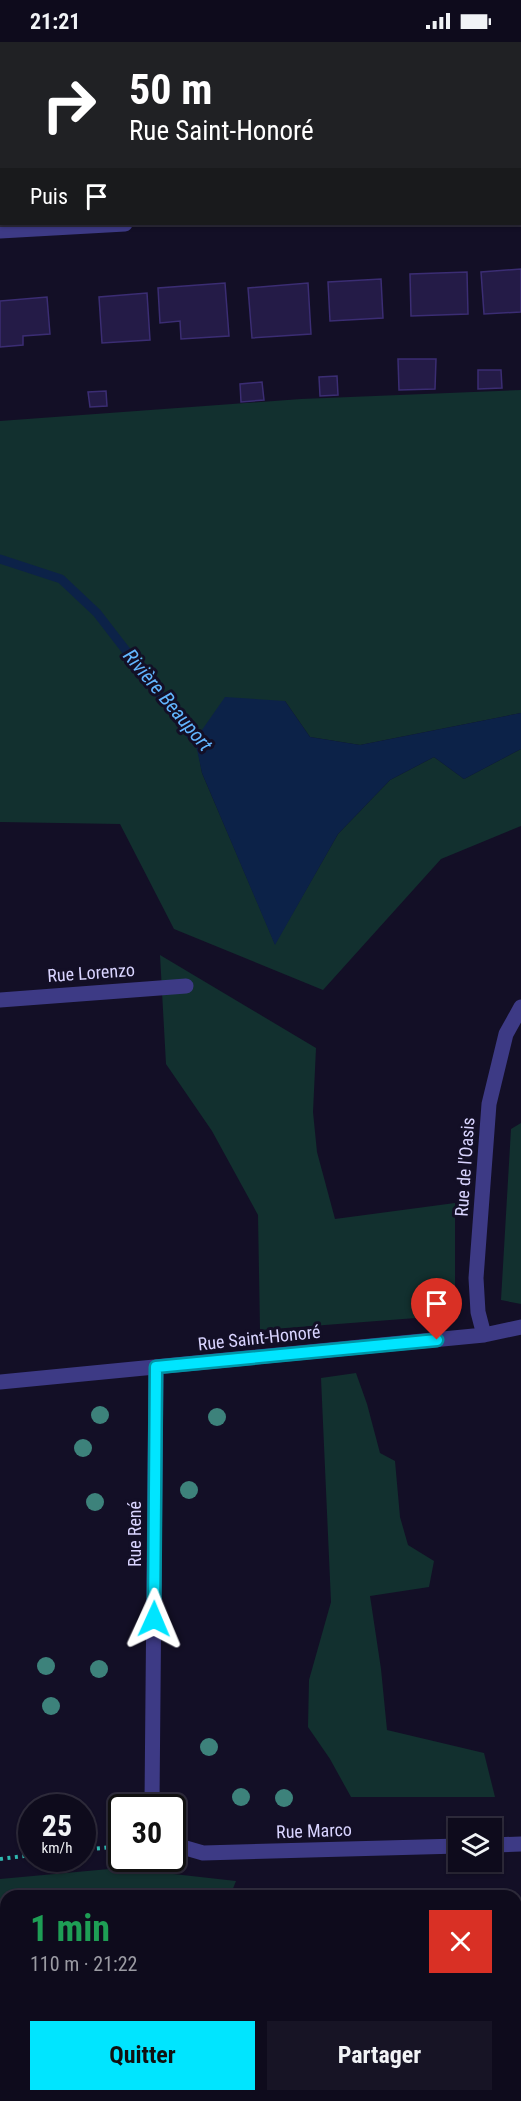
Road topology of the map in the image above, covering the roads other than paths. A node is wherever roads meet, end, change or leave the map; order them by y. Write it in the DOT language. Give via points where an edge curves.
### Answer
graph roads {
  1 [pos="107,225"];
  2 [pos="0,231"];
  3 [pos="186,986"];
  4 [pos="0,1000"];
  5 [pos="521,1007"];
  6 [pos="521,1327"];
  7 [pos="484,1335"];
  8 [pos="156,1367"];
  9 [pos="0,1382"];
  10 [pos="152,1794"];
  11 [pos="521,1844"];
  12 [pos="502,1845"];
  13 [pos="448,1846"];
  14 [pos="186,1848"];
  1 -- 2 [label="street"];
  3 -- 4 [label="street, Rue Lorenzo"];
  5 -- 7 [label="street, Rue de l'Oasis" via="506,1034 489,1104 476,1278"];
  6 -- 7 [label="street, Rue Saint-Honoré"];
  7 -- 8 [label="street, Rue Saint-Honoré"];
  8 -- 9 [label="street, Rue Saint-Honoré"];
  8 -- 10 [label="street, Rue René"];
  11 -- 12 [label="street"];
  13 -- 14 [label="street, Rue Marco" via="203,1853"];
}
